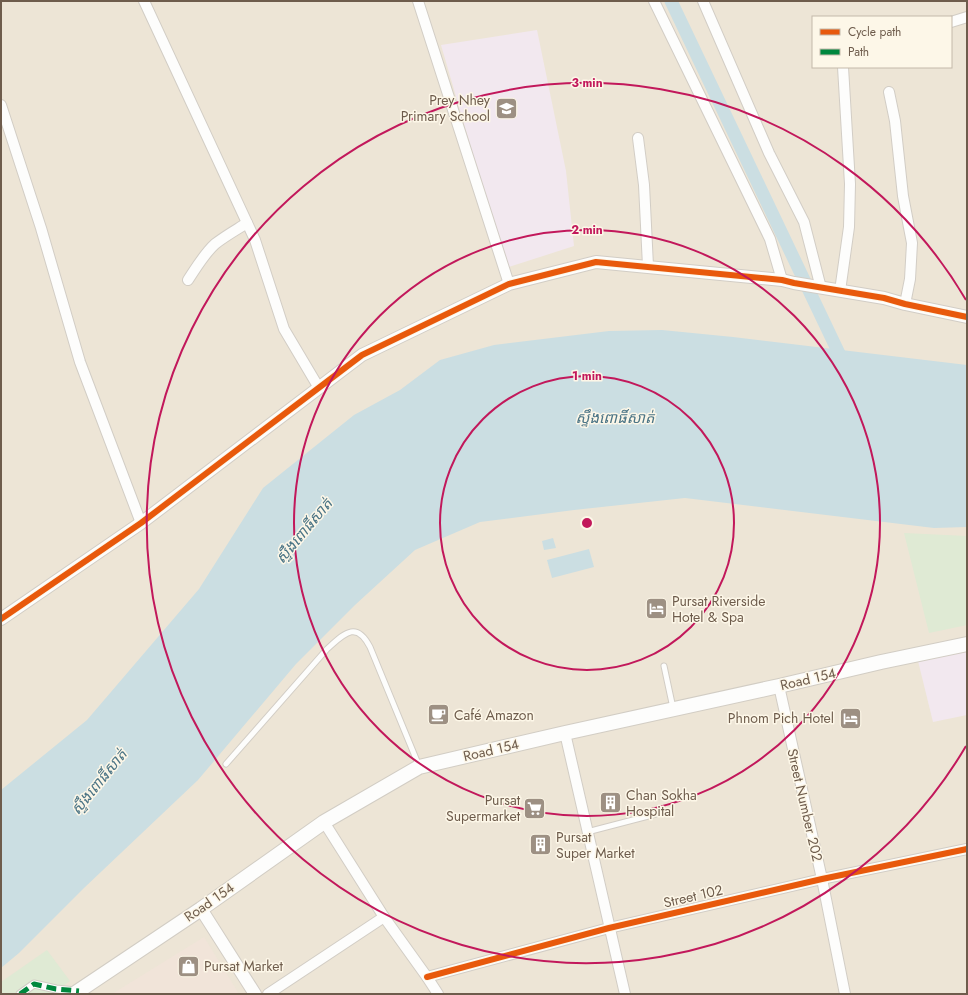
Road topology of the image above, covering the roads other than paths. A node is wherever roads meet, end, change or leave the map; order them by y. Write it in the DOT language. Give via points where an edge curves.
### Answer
graph roads {
  1 [pos="144,1"];
  2 [pos="418,1"];
  3 [pos="654,1"];
  4 [pos="703,1"];
  5 [pos="967,17"];
  6 [pos="952,22"];
  7 [pos="843,68"];
  8 [pos="889,92"];
  9 [pos="1,105"];
  10 [pos="638,138"];
  11 [pos="247,223"];
  12 [pos="648,266"];
  13 [pos="188,280"];
  14 [pos="782,280"];
  15 [pos="509,284"];
  16 [pos="817,287"];
  17 [pos="840,291"];
  18 [pos="905,304"];
  19 [pos="967,317"];
  20 [pos="319,388"];
  21 [pos="141,522"];
  22 [pos="1,619"];
  23 [pos="967,644"];
  24 [pos="664,666"];
  25 [pos="779,686"];
  26 [pos="673,709"];
  27 [pos="565,733"];
  28 [pos="226,764"];
  29 [pos="419,767"];
  30 [pos="656,814"];
  31 [pos="324,822"];
  32 [pos="587,832"];
  33 [pos="967,849"];
  34 [pos="822,879"];
  35 [pos="201,909"];
  36 [pos="384,917"];
  37 [pos="609,928"];
  38 [pos="427,976"];
  39 [pos="78,993"];
  40 [pos="20,994"];
  41 [pos="254,994"];
  42 [pos="268,994"];
  43 [pos="438,994"];
  44 [pos="625,994"];
  45 [pos="846,994"];
  1 -- 11 [label="street"];
  2 -- 15 [label="street"];
  3 -- 14 [label="street" via="770,239"];
  4 -- 16 [label="street" via="769,153 804,222"];
  5 -- 6 [label="street"];
  7 -- 17 [label="street" via="850,184 849,227"];
  8 -- 18 [label="street" via="895,121 902,196 912,243 910,279"];
  9 -- 21 [label="street" via="41,228 80,362"];
  10 -- 12 [label="street" via="644,184"];
  11 -- 13 [label="street" via="214,245"];
  11 -- 20 [label="street" via="284,329"];
  12 -- 14 [label="street"];
  12 -- 15 [label="street" via="596,262"];
  14 -- 16 [label="street"];
  15 -- 20 [label="street" via="362,355"];
  16 -- 17 [label="street"];
  17 -- 18 [label="street"];
  18 -- 19 [label="street"];
  20 -- 21 [label="street"];
  21 -- 22 [label="street"];
  23 -- 25 [label="main road, Road 154"];
  24 -- 26 [label="lane"];
  25 -- 26 [label="main road, Road 154"];
  25 -- 34 [label="street, Street Number 202"];
  26 -- 27 [label="main road, Road 154"];
  27 -- 29 [label="main road, Road 154"];
  27 -- 32 [label="street"];
  28 -- 29 [label="lane" via="327,648 343,635 359,632 370,647"];
  29 -- 31 [label="main road, Road 154"];
  30 -- 32 [label="lane"];
  31 -- 35 [label="main road, Road 154"];
  31 -- 36 [label="street"];
  32 -- 37 [label="street"];
  33 -- 34 [label="street, Street 102"];
  34 -- 37 [label="street, Street 102"];
  34 -- 45 [label="street, Street Number 202"];
  35 -- 39 [label="main road, Road 154"];
  35 -- 41 [label="street"];
  36 -- 38 [label="street"];
  36 -- 42 [label="street"];
  37 -- 38 [label="street, Street 102"];
  37 -- 44 [label="street"];
  38 -- 43 [label="street"];
  39 -- 40 [label="street" via="34,984"];
}
